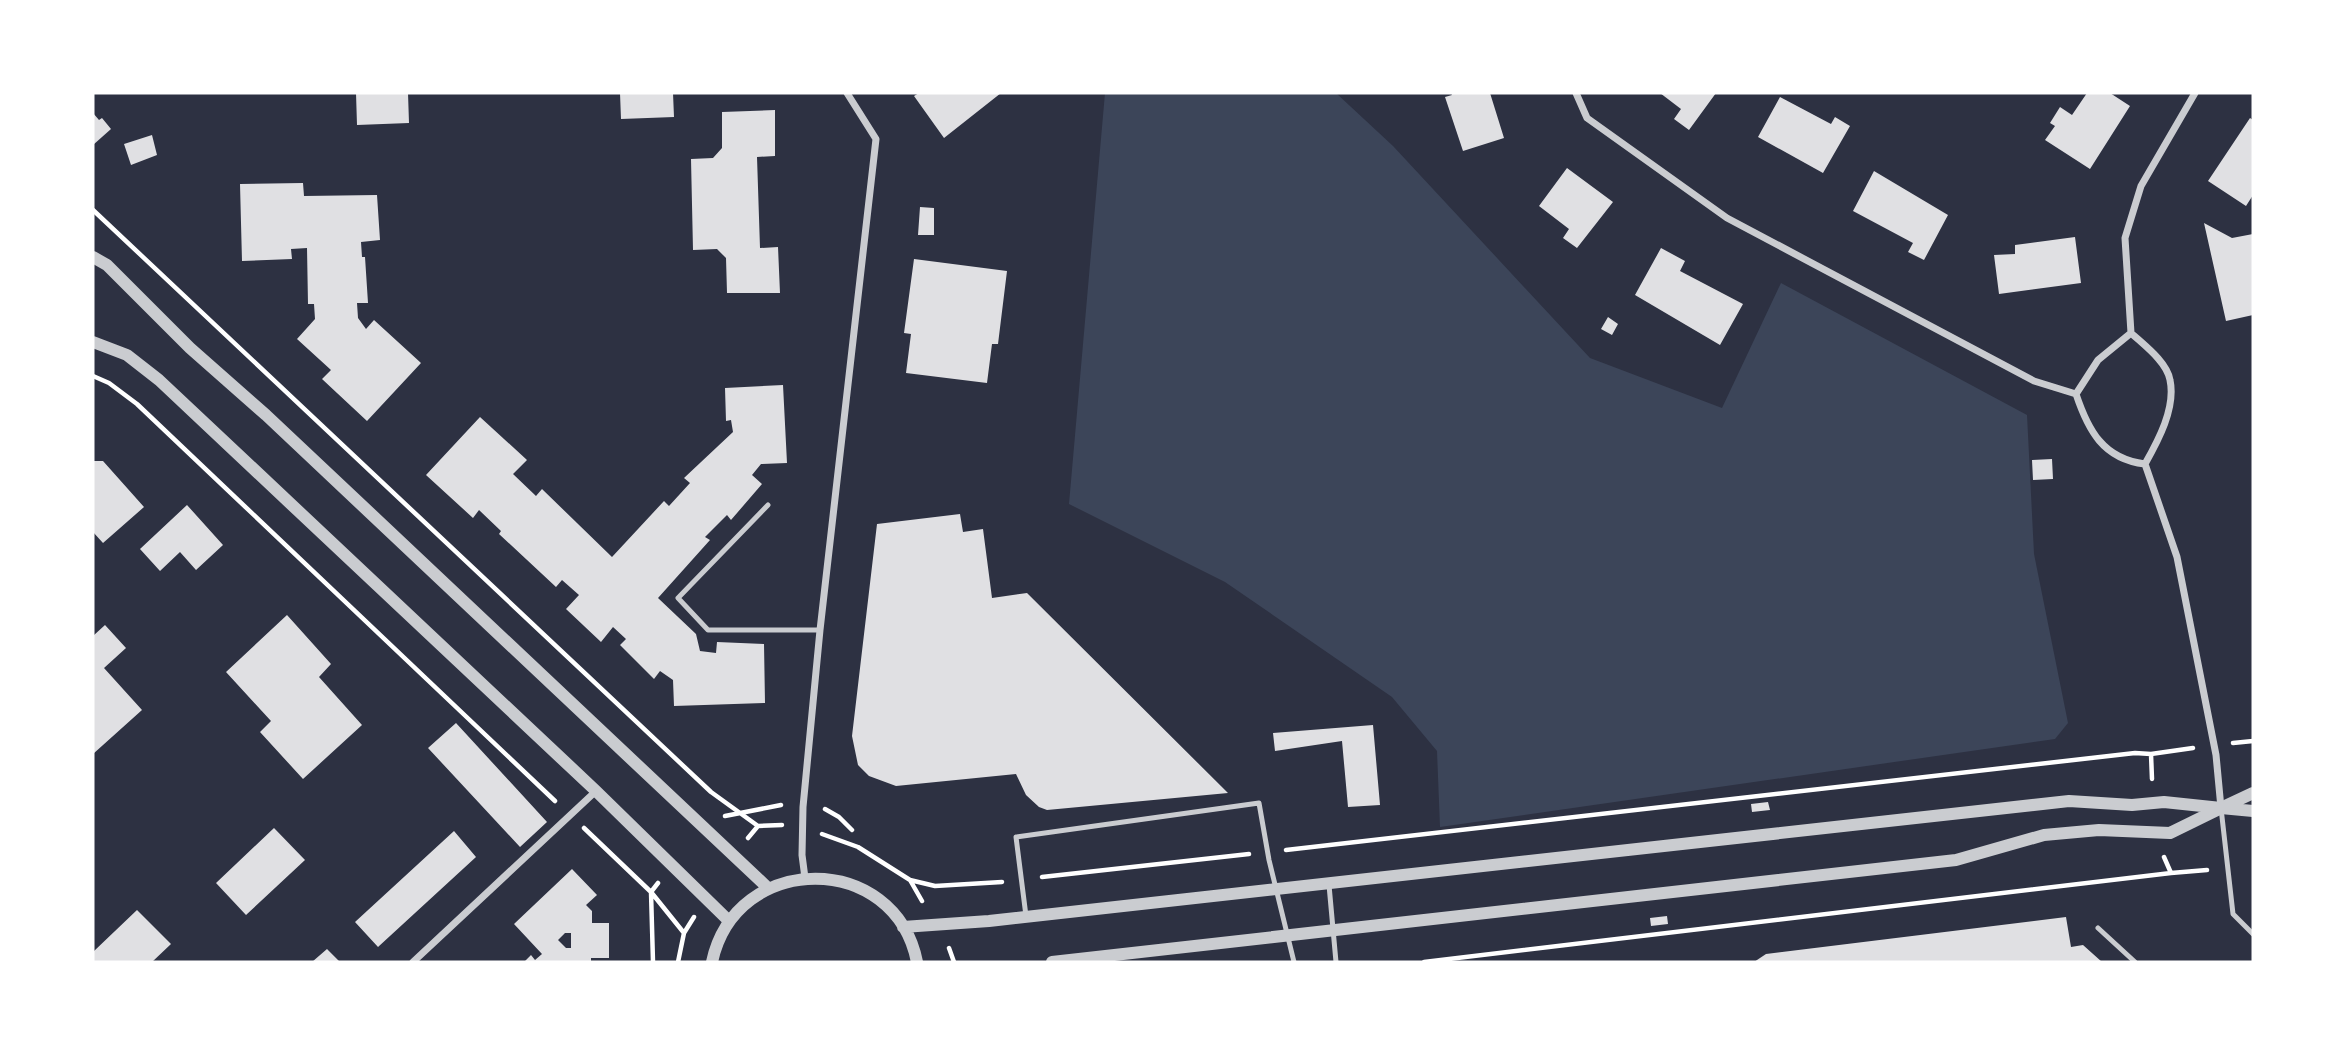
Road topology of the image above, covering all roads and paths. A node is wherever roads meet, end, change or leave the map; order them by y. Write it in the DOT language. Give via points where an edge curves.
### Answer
graph roads {
  1 [pos="847,93"];
  2 [pos="1576,93"];
  3 [pos="2195,93"];
  4 [pos="93,209"];
  5 [pos="93,257"];
  6 [pos="2131,333"];
  7 [pos="93,342"];
  8 [pos="93,376"];
  9 [pos="2076,394"];
  10 [pos="2145,464"];
  11 [pos="768,505"];
  12 [pos="820,630"];
  13 [pos="2151,754"];
  14 [pos="596,791"];
  15 [pos="2253,793"];
  16 [pos="2221,808"];
  17 [pos="2253,811"];
  18 [pos="570,815"];
  19 [pos="758,826"];
  20 [pos="1268,852"];
  21 [pos="2171,873"];
  22 [pos="805,878"];
  23 [pos="910,880"];
  24 [pos="1022,880"];
  25 [pos="1328,883"];
  26 [pos="768,888"];
  27 [pos="1275,890"];
  28 [pos="1027,917"];
  29 [pos="729,921"];
  30 [pos="903,927"];
  31 [pos="2098,928"];
  32 [pos="1333,931"];
  33 [pos="684,933"];
  34 [pos="2253,934"];
  35 [pos="1287,936"];
  36 [pos="412,962"];
  37 [pos="712,962"];
  38 [pos="917,962"];
  39 [pos="1052,962"];
  40 [pos="1294,962"];
  41 [pos="1336,962"];
  42 [pos="1424,962"];
  43 [pos="2135,962"];
  1 -- 12 [label="street" via="876,139"];
  2 -- 9 [label="street" via="1587,118 1727,218 2035,381"];
  3 -- 6 [label="street" via="2141,186 2125,238"];
  4 -- 19 [label="path" via="711,792"];
  5 -- 26 [label="street" via="107,265"];
  6 -- 9 [label="street" via="2098,360"];
  6 -- 10 [label="street" via="2171,379 2168,409"];
  7 -- 14 [label="street" via="127,355 159,380"];
  8 -- 18 [label="path" via="137,404"];
  9 -- 10 [label="street" via="2087,427 2107,449 2130,462"];
  10 -- 16 [label="street" via="2177,557 2216,755"];
  11 -- 12 [label="lane" via="678,598 708,630"];
  12 -- 22 [label="street" via="803,807"];
  13 -- 20 [label="path"];
  14 -- 18 [label="street"];
  14 -- 29 [label="street"];
  15 -- 16 [label="street"];
  16 -- 17 [label="street"];
  16 -- 25 [label="street" via="2069,800"];
  16 -- 32 [label="street" via="2169,833 2072,830 1956,860"];
  16 -- 34 [label="lane" via="2233,914"];
  18 -- 33 [label="path" via="651,892"];
  18 -- 36 [label="street"];
  20 -- 24 [label="path"];
  20 -- 24 [label="lane" via="1259,803 1016,837"];
  20 -- 27 [label="lane"];
  21 -- 42 [label="path"];
  22 -- 26 [label="street"];
  22 -- 30 [label="street" via="834,879 861,888"];
  23 -- 24 [label="path" via="935,886"];
  24 -- 28 [label="lane"];
  25 -- 27 [label="street"];
  25 -- 32 [label="lane"];
  26 -- 29 [label="street" via="746,902"];
  27 -- 28 [label="street"];
  27 -- 35 [label="lane"];
  28 -- 30 [label="street"];
  29 -- 37 [label="street"];
  30 -- 38 [label="street"];
  31 -- 43 [label="lane"];
  32 -- 35 [label="street"];
  32 -- 41 [label="lane"];
  35 -- 39 [label="street"];
  35 -- 40 [label="lane"];
}
